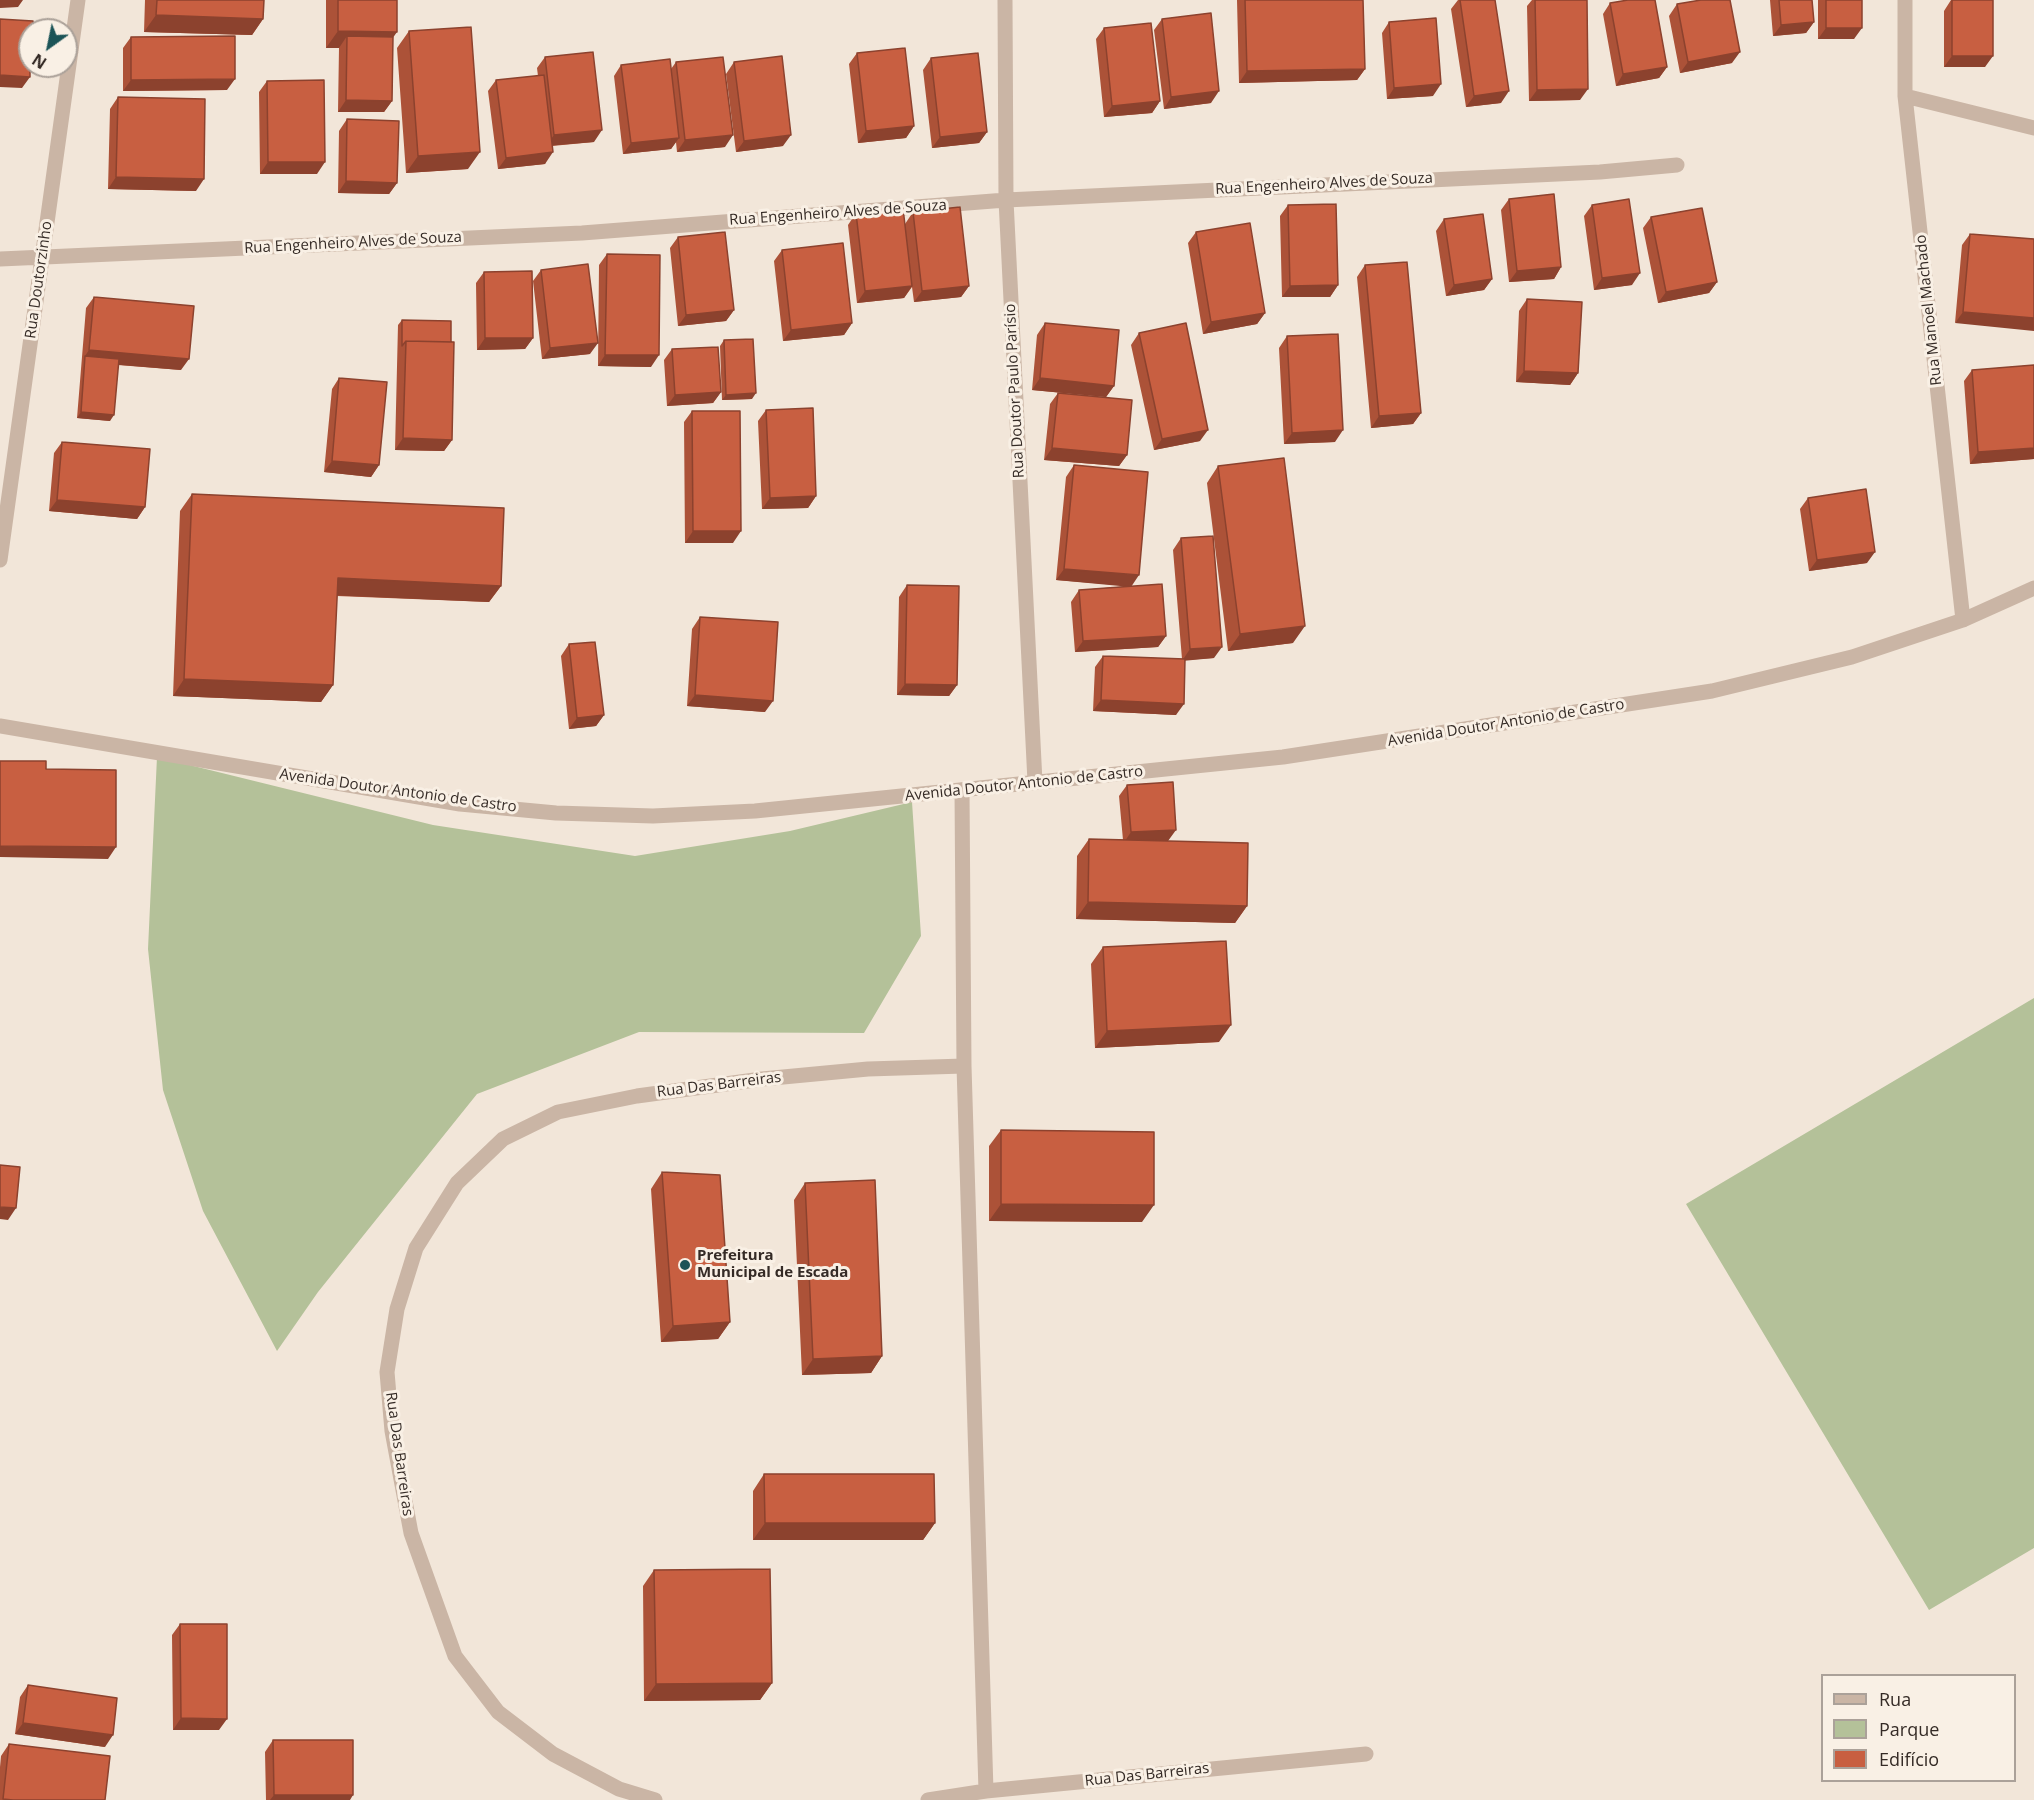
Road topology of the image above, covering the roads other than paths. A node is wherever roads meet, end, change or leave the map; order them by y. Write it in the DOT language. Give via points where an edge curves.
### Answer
graph roads {
  1 [pos="78,0"];
  2 [pos="1005,0"];
  3 [pos="1905,0"];
  4 [pos="1905,96"];
  5 [pos="2034,128"];
  6 [pos="1677,165"];
  7 [pos="1006,200"];
  8 [pos="43,257"];
  9 [pos="0,259"];
  10 [pos="0,560"];
  11 [pos="2034,588"];
  12 [pos="1963,620"];
  13 [pos="0,726"];
  14 [pos="1035,782"];
  15 [pos="962,790"];
  16 [pos="964,1066"];
  17 [pos="1366,1754"];
  18 [pos="986,1791"];
  19 [pos="655,1800"];
  20 [pos="928,1800"];
  1 -- 8 [label="street, Rua Doutorzinho"];
  2 -- 7 [label="street, Rua Doutor Paulo Parísio"];
  3 -- 4 [label="street, Rua Manoel Machado"];
  4 -- 5 [label="street"];
  4 -- 12 [label="street, Rua Manoel Machado"];
  6 -- 7 [label="street, Rua Engenheiro Alves de Souza"];
  7 -- 8 [label="street, Rua Engenheiro Alves de Souza" via="582,233"];
  7 -- 14 [label="street, Rua Doutor Paulo Parísio"];
  8 -- 9 [label="street, Rua Engenheiro Alves de Souza"];
  8 -- 10 [label="street, Rua Doutorzinho"];
  11 -- 12 [label="street, Avenida Doutor Antonio de Castro"];
  12 -- 14 [label="street, Avenida Doutor Antonio de Castro" via="1852,657 1712,691 1283,757"];
  13 -- 15 [label="street, Avenida Doutor Antonio de Castro" via="460,804 556,813 653,816 755,811"];
  14 -- 15 [label="street, Avenida Doutor Antonio de Castro"];
  15 -- 16 [label="street"];
  16 -- 18 [label="street"];
  16 -- 19 [label="street, Rua Das Barreiras" via="868,1069 762,1079 637,1096 558,1112 503,1139 457,1183 416,1248 397,1309 387,1372 392,1431 411,1533 455,1656 498,1712 553,1754 619,1789"];
  17 -- 18 [label="street, Rua Das Barreiras"];
  18 -- 20 [label="street, Rua Das Barreiras"];
}
